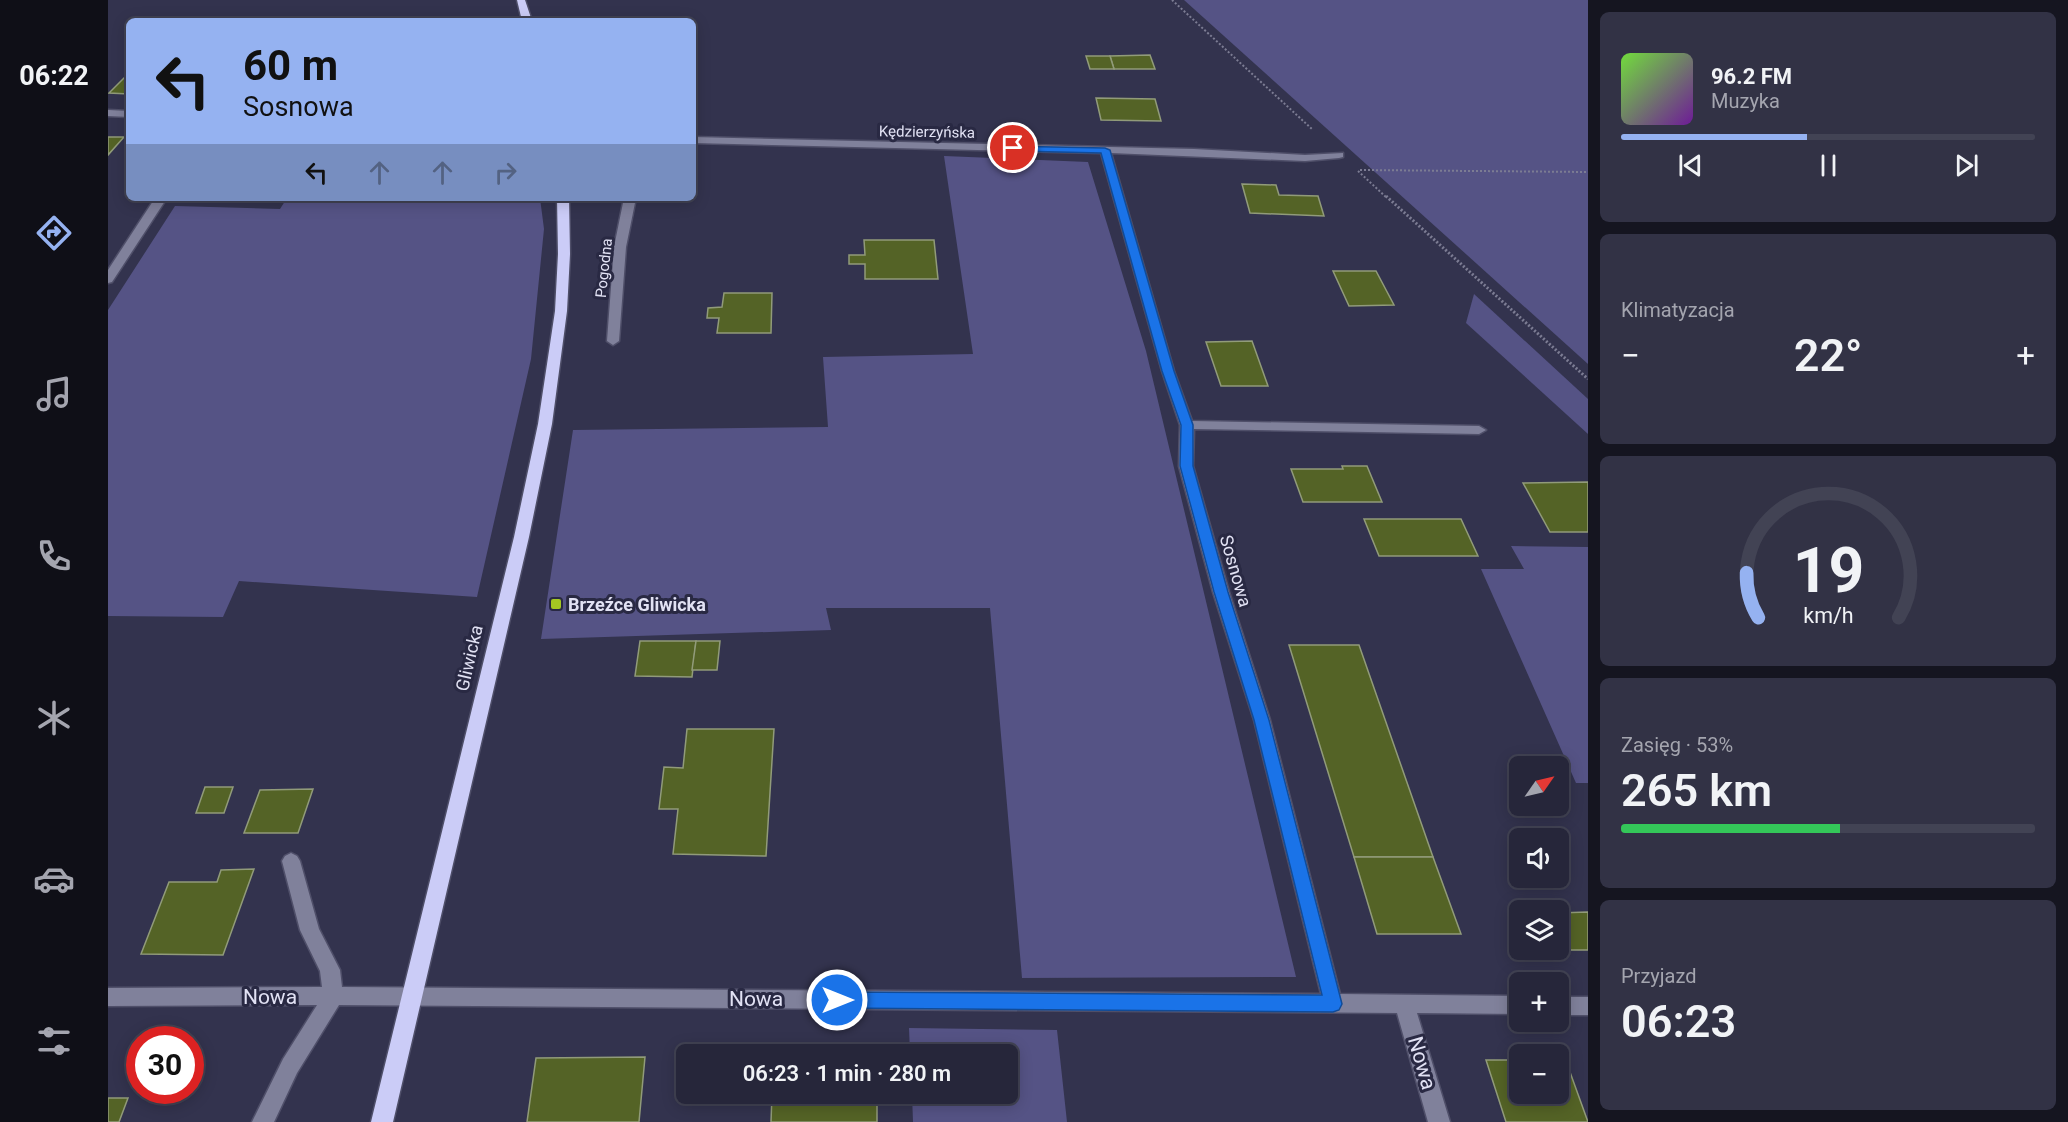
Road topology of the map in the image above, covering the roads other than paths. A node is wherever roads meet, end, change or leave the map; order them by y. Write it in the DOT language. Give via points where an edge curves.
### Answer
graph roads {
  1 [pos="521,0"];
  2 [pos="526,18"];
  3 [pos="108,113"];
  4 [pos="126,114"];
  5 [pos="696,140"];
  6 [pos="1105,150"];
  7 [pos="1340,155"];
  8 [pos="159,201"];
  9 [pos="563,201"];
  10 [pos="629,201"];
  11 [pos="108,279"];
  12 [pos="613,341"];
  13 [pos="1187,425"];
  14 [pos="1479,430"];
  15 [pos="291,861"];
  16 [pos="412,996"];
  17 [pos="108,997"];
  18 [pos="333,998"];
  19 [pos="1333,1004"];
  20 [pos="1405,1005"];
  21 [pos="1509,1005"];
  22 [pos="1569,1006"];
  23 [pos="1588,1006"];
  24 [pos="263,1122"];
  25 [pos="382,1122"];
  26 [pos="1439,1122"];
  1 -- 2 [label="main road"];
  3 -- 4 [label="street"];
  5 -- 6 [label="street, Kędzierzyńska"];
  6 -- 7 [label="street, Kędzierzyńska" via="1305,158"];
  6 -- 13 [label="street, Sosnowa"];
  8 -- 11 [label="street"];
  9 -- 16 [label="main road, Gliwicka" via="564,259 542,435"];
  10 -- 12 [label="street, Pogodna" via="620,247"];
  13 -- 14 [label="street"];
  13 -- 19 [label="street, Sosnowa" via="1186,466 1262,720"];
  15 -- 18 [label="street" via="310,930 330,970"];
  16 -- 18 [label="street, Nowa"];
  16 -- 19 [label="street, Nowa"];
  16 -- 25 [label="main road, Gliwicka"];
  17 -- 18 [label="street, Nowa"];
  18 -- 24 [label="street" via="290,1066"];
  19 -- 20 [label="street, Nowa"];
  20 -- 21 [label="street, Nowa"];
  20 -- 26 [label="street, Nowa"];
  22 -- 23 [label="street"];
}
